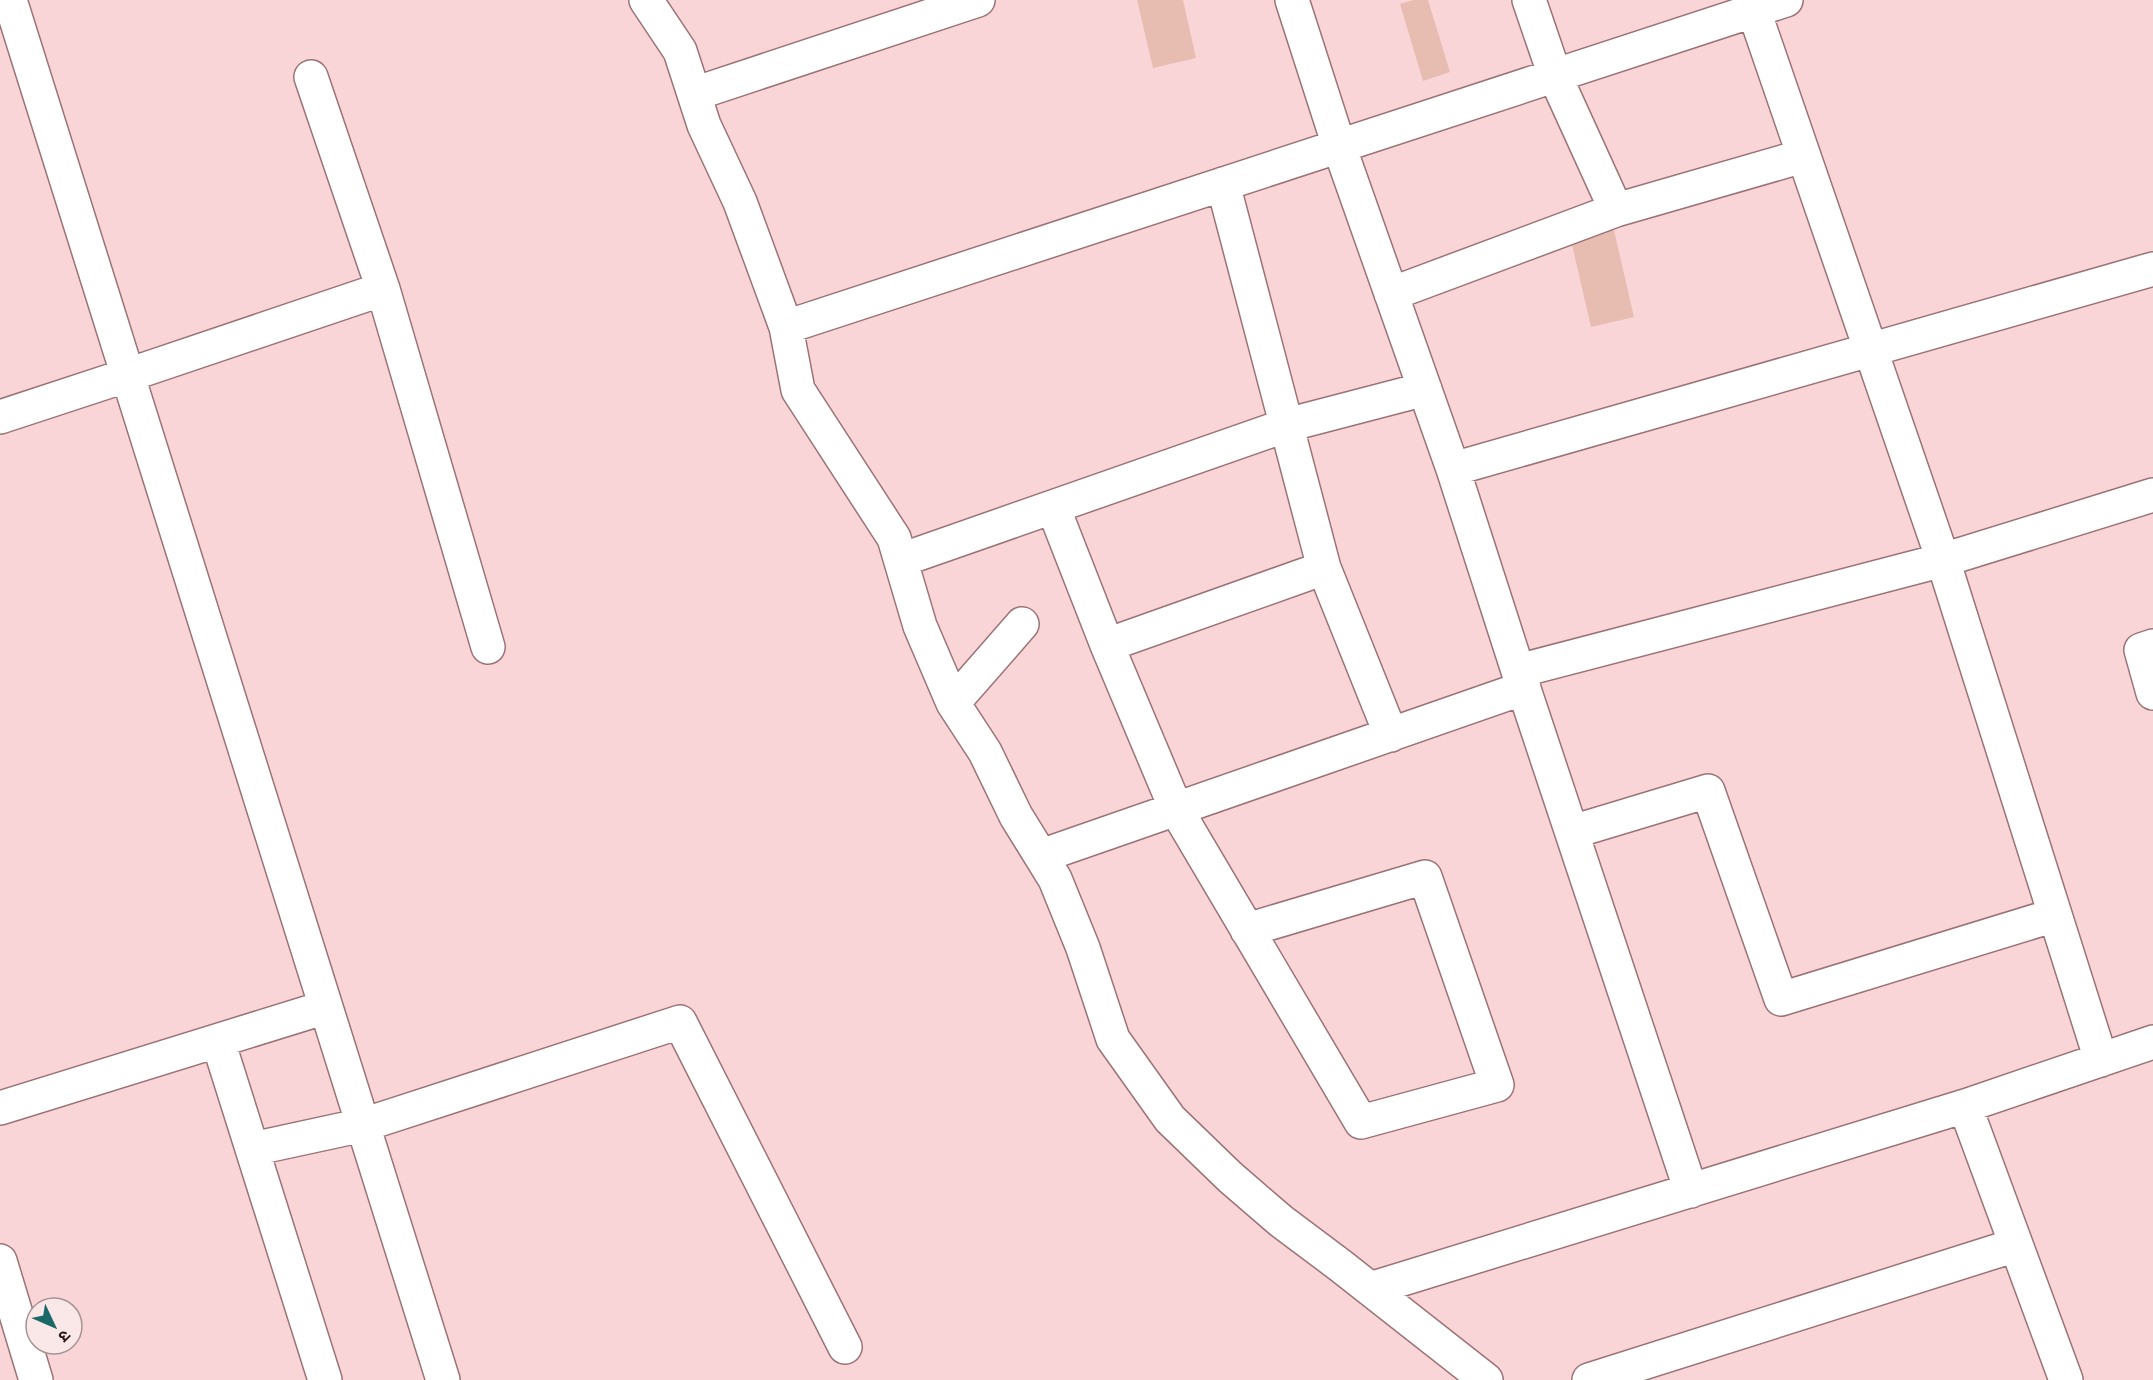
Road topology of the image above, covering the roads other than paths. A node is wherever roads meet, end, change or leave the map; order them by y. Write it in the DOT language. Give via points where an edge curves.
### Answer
graph roads {
  1 [pos="10,0"];
  2 [pos="646,0"];
  3 [pos="978,0"];
  4 [pos="1292,0"];
  5 [pos="1529,0"];
  6 [pos="1786,0"];
  7 [pos="1754,11"];
  8 [pos="1555,76"];
  9 [pos="311,77"];
  10 [pos="694,94"];
  11 [pos="1339,146"];
  12 [pos="1803,156"];
  13 [pos="1223,184"];
  14 [pos="1616,210"];
  15 [pos="2153,269"];
  16 [pos="382,289"];
  17 [pos="1391,294"];
  18 [pos="786,327"];
  19 [pos="1870,350"];
  20 [pos="128,375"];
  21 [pos="1425,389"];
  22 [pos="0,417"];
  23 [pos="1287,425"];
  24 [pos="1453,469"];
  25 [pos="2153,495"];
  26 [pos="1053,507"];
  27 [pos="901,560"];
  28 [pos="1943,560"];
  29 [pos="1324,568"];
  30 [pos="1022,624"];
  31 [pos="1107,645"];
  32 [pos="2153,646"];
  33 [pos="488,647"];
  34 [pos="1521,680"];
  35 [pos="2153,693"];
  36 [pos="953,704"];
  37 [pos="1391,735"];
  38 [pos="1176,809"];
  39 [pos="1572,832"];
  40 [pos="1041,856"];
  41 [pos="2055,915"];
  42 [pos="1247,930"];
  43 [pos="326,1007"];
  44 [pos="218,1041"];
  45 [pos="2153,1042"];
  46 [pos="2101,1060"];
  47 [pos="1965,1106"];
  48 [pos="0,1108"];
  49 [pos="363,1125"];
  50 [pos="252,1149"];
  51 [pos="1691,1191"];
  52 [pos="2016,1245"];
  53 [pos="0,1261"];
  54 [pos="1370,1289"];
  55 [pos="845,1347"];
  56 [pos="36,1380"];
  57 [pos="325,1380"];
  58 [pos="443,1380"];
  59 [pos="1486,1380"];
  60 [pos="1589,1380"];
  61 [pos="2066,1380"];
  1 -- 20 [label="street"];
  2 -- 10 [label="street" via="680,51"];
  3 -- 10 [label="street"];
  4 -- 11 [label="street"];
  5 -- 8 [label="street"];
  6 -- 7 [label="street"];
  7 -- 8 [label="street"];
  7 -- 12 [label="street"];
  8 -- 11 [label="street"];
  8 -- 14 [label="street"];
  9 -- 16 [label="street"];
  10 -- 18 [label="street" via="740,202"];
  11 -- 13 [label="street"];
  11 -- 17 [label="street"];
  12 -- 14 [label="street"];
  12 -- 19 [label="street"];
  13 -- 18 [label="street"];
  13 -- 23 [label="street"];
  14 -- 17 [label="street"];
  15 -- 19 [label="street"];
  16 -- 20 [label="street"];
  16 -- 33 [label="street"];
  17 -- 21 [label="street"];
  18 -- 27 [label="street" via="798,390 894,538"];
  19 -- 24 [label="street"];
  19 -- 28 [label="street"];
  20 -- 22 [label="street"];
  20 -- 43 [label="street"];
  21 -- 23 [label="street"];
  21 -- 24 [label="street"];
  23 -- 26 [label="street"];
  23 -- 29 [label="street"];
  24 -- 34 [label="street"];
  25 -- 28 [label="street"];
  26 -- 27 [label="street"];
  26 -- 31 [label="street"];
  27 -- 36 [label="street" via="920,626"];
  28 -- 34 [label="street"];
  28 -- 41 [label="street"];
  29 -- 31 [label="street"];
  29 -- 37 [label="street"];
  30 -- 36 [label="street"];
  31 -- 38 [label="street"];
  32 -- 35 [label="street" via="2141,650"];
  34 -- 37 [label="street"];
  34 -- 39 [label="street"];
  36 -- 40 [label="street" via="985,752 1016,816"];
  37 -- 38 [label="street"];
  38 -- 40 [label="street"];
  38 -- 42 [label="street"];
  39 -- 41 [label="street" via="1708,791 1782,999"];
  39 -- 51 [label="street"];
  40 -- 54 [label="street" via="1055,879 1083,948 1113,1039 1170,1119 1281,1221"];
  41 -- 46 [label="street"];
  42 -- 42 [label="street" via="1361,1122 1497,1085 1425,877"];
  43 -- 44 [label="street"];
  43 -- 49 [label="street"];
  44 -- 48 [label="street"];
  44 -- 50 [label="street"];
  45 -- 46 [label="street"];
  46 -- 47 [label="street"];
  47 -- 51 [label="street"];
  47 -- 52 [label="street"];
  49 -- 50 [label="street"];
  49 -- 55 [label="street" via="680,1022"];
  49 -- 58 [label="street"];
  50 -- 57 [label="street"];
  51 -- 54 [label="street"];
  52 -- 60 [label="street"];
  52 -- 61 [label="street"];
  53 -- 56 [label="street"];
  54 -- 59 [label="street"];
}
